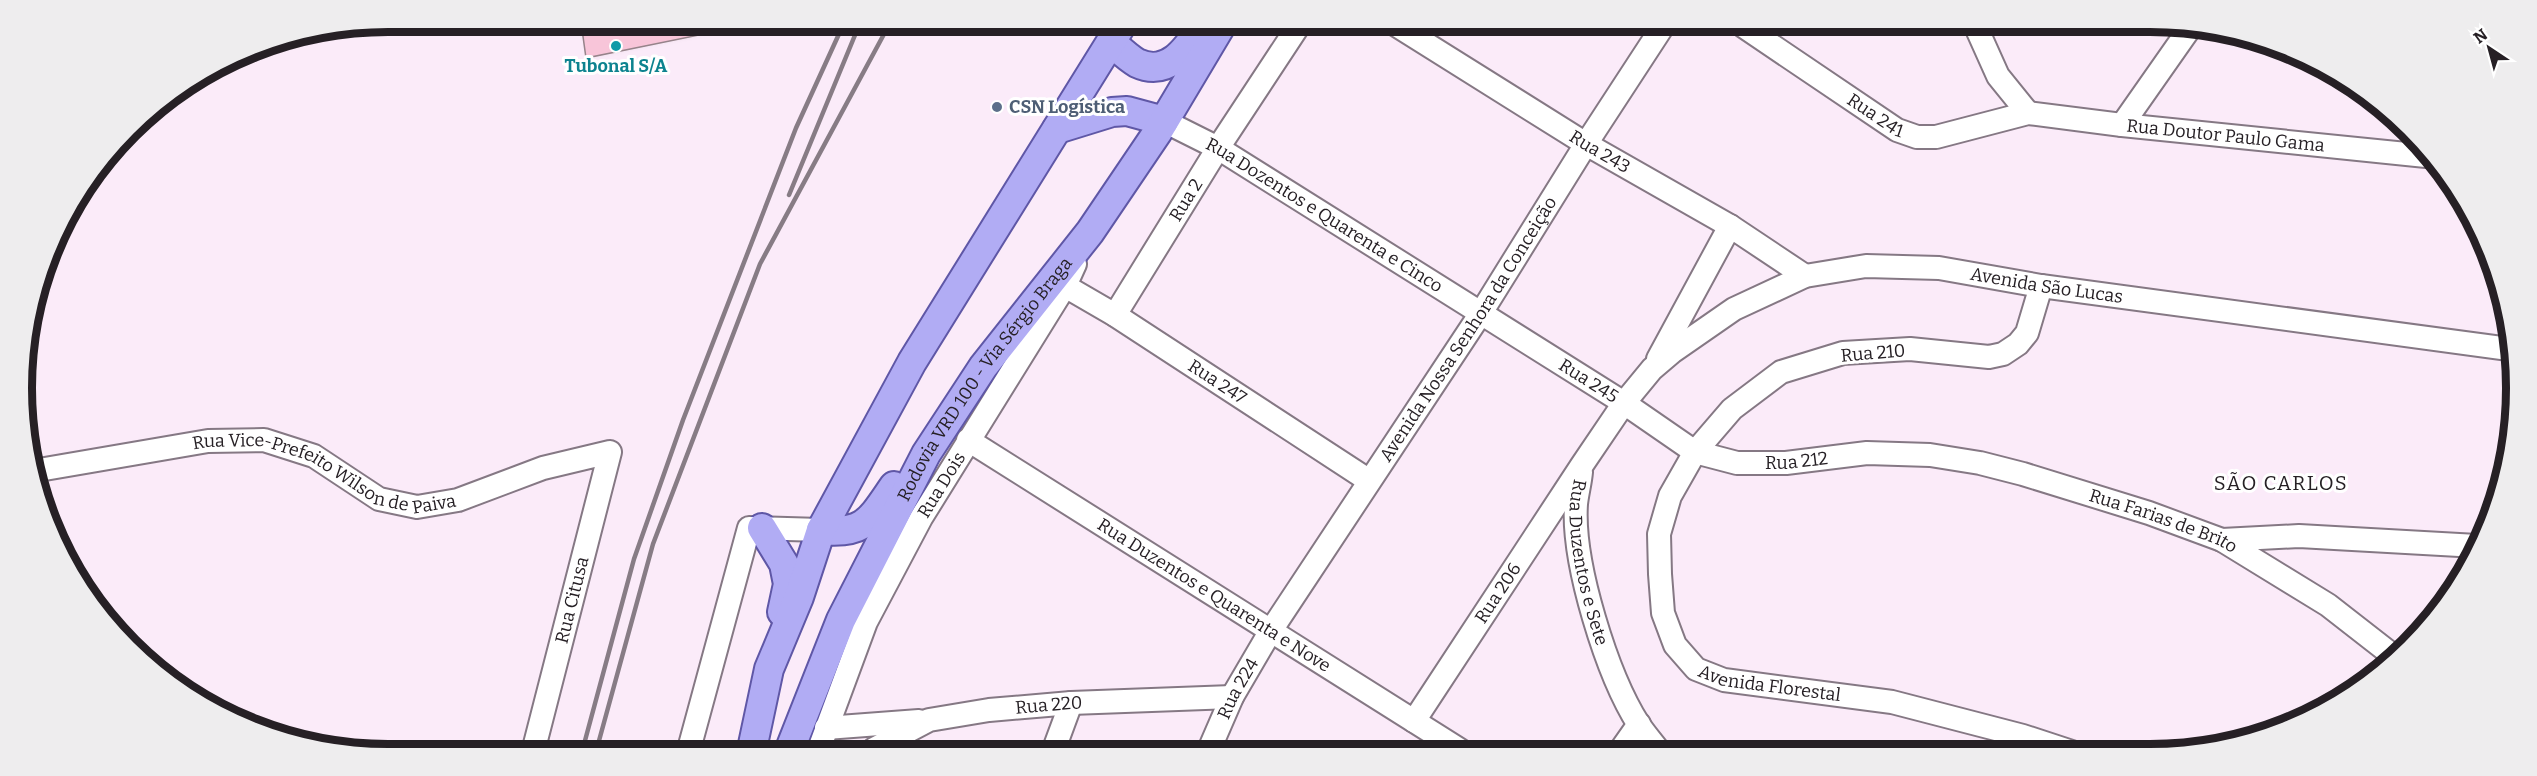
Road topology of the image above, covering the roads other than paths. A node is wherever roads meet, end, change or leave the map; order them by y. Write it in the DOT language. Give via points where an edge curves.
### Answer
graph roads {
  1 [pos="1209,32"];
  2 [pos="1214,32"];
  3 [pos="1294,32"];
  4 [pos="1407,32"];
  5 [pos="1659,32"];
  6 [pos="1752,32"];
  7 [pos="1977,32"];
  8 [pos="1117,33"];
  9 [pos="2186,34"];
  10 [pos="2028,113"];
  11 [pos="1164,121"];
  12 [pos="2122,125"];
  13 [pos="1057,129"];
  14 [pos="1586,144"];
  15 [pos="1218,148"];
  16 [pos="2419,155"];
  17 [pos="1730,226"];
  18 [pos="1090,232"];
  19 [pos="1805,276"];
  20 [pos="1065,286"];
  21 [pos="2041,286"];
  22 [pos="1481,314"];
  23 [pos="1115,315"];
  24 [pos="1019,320"];
  25 [pos="2503,348"];
  26 [pos="1652,369"];
  27 [pos="1624,403"];
  28 [pos="969,440"];
  29 [pos="610,452"];
  30 [pos="1695,452"];
  31 [pos="1899,454"];
  32 [pos="1582,465"];
  33 [pos="41,470"];
  34 [pos="1368,480"];
  35 [pos="755,528"];
  36 [pos="1541,528"];
  37 [pos="821,530"];
  38 [pos="2222,540"];
  39 [pos="1578,546"];
  40 [pos="2469,546"];
  41 [pos="1270,632"];
  42 [pos="2388,652"];
  43 [pos="769,669"];
  44 [pos="1232,697"];
  45 [pos="1071,703"];
  46 [pos="929,720"];
  47 [pos="1414,721"];
  48 [pos="1639,724"];
  49 [pos="821,743"];
  50 [pos="535,744"];
  51 [pos="690,744"];
  52 [pos="753,744"];
  53 [pos="792,744"];
  54 [pos="883,744"];
  55 [pos="1056,744"];
  56 [pos="1212,744"];
  57 [pos="1450,744"];
  58 [pos="1625,744"];
  59 [pos="1654,744"];
  60 [pos="2048,744"];
  1 -- 8 [label="main road" via="1171,63 1152,67 1136,62"];
  2 -- 11 [label="main road, Rodovia VRD 100 - Via Sérgio Braga"];
  3 -- 15 [label="street, Rua 2"];
  4 -- 14 [label="street, Rua 243"];
  5 -- 14 [label="street, Avenida Nossa Senhora da Conceição"];
  6 -- 10 [label="street, Rua 241" via="1897,130 1917,137 1936,137"];
  7 -- 10 [label="street" via="1998,76"];
  8 -- 13 [label="main road"];
  9 -- 12 [label="street"];
  10 -- 12 [label="street, Rua Doutor Paulo Gama"];
  11 -- 13 [label="main road" via="1127,111 1112,112"];
  11 -- 15 [label="street, Rua Dozentos e Quarenta e Cinco"];
  11 -- 18 [label="main road, Rodovia VRD 100 - Via Sérgio Braga"];
  12 -- 16 [label="street, Rua Doutor Paulo Gama"];
  13 -- 37 [label="main road" via="912,362"];
  14 -- 17 [label="street, Rua 243"];
  14 -- 22 [label="street, Avenida Nossa Senhora da Conceição"];
  15 -- 22 [label="street, Rua Dozentos e Quarenta e Cinco"];
  15 -- 23 [label="street, Rua 2"];
  17 -- 19 [label="street, Rua 243"];
  17 -- 26 [label="street"];
  18 -- 20 [label="street, Rua Dois"];
  18 -- 24 [label="main road, Rodovia VRD 100 - Via Sérgio Braga"];
  19 -- 21 [label="street, Avenida São Lucas" via="1866,266 1940,268"];
  19 -- 26 [label="street, Avenida São Lucas" via="1734,309"];
  20 -- 23 [label="street, Rua 247"];
  20 -- 28 [label="street, Rua Dois"];
  21 -- 25 [label="street, Avenida São Lucas"];
  21 -- 30 [label="street, Rua 210" via="2027,333 2003,354 1989,357 1910,349 1843,353 1781,372 1732,409"];
  22 -- 27 [label="street, Rua 245"];
  22 -- 34 [label="street, Avenida Nossa Senhora da Conceição"];
  23 -- 34 [label="street, Rua 247"];
  24 -- 37 [label="main road" via="944,412 867,521 856,529 841,532"];
  24 -- 53 [label="main road, Rodovia VRD 100 - Via Sérgio Braga" via="926,454 841,620"];
  26 -- 27 [label="street, Avenida São Lucas"];
  27 -- 30 [label="street, Rua 245"];
  27 -- 32 [label="street, Rua Duzentos e Sete"];
  28 -- 41 [label="street, Rua Duzentos e Quarenta e Nove"];
  28 -- 49 [label="street, Rua Dois" via="921,518 866,622"];
  29 -- 33 [label="street, Rua Vice-Prefeito Wilson de Paiva" via="543,468 458,500 417,507 379,499 314,456 264,440 208,441"];
  29 -- 50 [label="street, Rua Citusa"];
  30 -- 31 [label="street, Rua 212" via="1737,463"];
  30 -- 60 [label="street, Avenida Florestal" via="1670,496 1659,544 1663,613 1675,645 1696,669 1724,680 1892,702"];
  31 -- 38 [label="street, Rua Farias de Brito" via="1950,458 2024,474"];
  32 -- 36 [label="street, Rua 206"];
  32 -- 39 [label="street, Rua Duzentos e Sete" via="1576,506"];
  34 -- 41 [label="street, Avenida Nossa Senhora da Conceição"];
  35 -- 37 [label="street"];
  35 -- 43 [label="main road" via="784,564 788,584"];
  35 -- 51 [label="street"];
  36 -- 39 [label="street"];
  36 -- 47 [label="street, Rua 206"];
  37 -- 43 [label="main road"];
  38 -- 40 [label="street" via="2300,536"];
  38 -- 42 [label="street, Rua Farias de Brito" via="2328,605"];
  39 -- 48 [label="street, Rua Duzentos e Sete" via="1609,660"];
  41 -- 44 [label="street, Rua 224"];
  41 -- 47 [label="street, Rua Duzentos e Quarenta e Nove"];
  43 -- 52 [label="main road"];
  44 -- 45 [label="street, Rua 220"];
  44 -- 56 [label="street, Rua 224"];
  45 -- 46 [label="street, Rua 220"];
  45 -- 55 [label="street"];
  46 -- 49 [label="street"];
  46 -- 54 [label="street, Rua 220"];
  47 -- 57 [label="street, Rua Duzentos e Quarenta e Nove"];
  48 -- 58 [label="street"];
  48 -- 59 [label="street, Rua Duzentos e Sete"];
}
